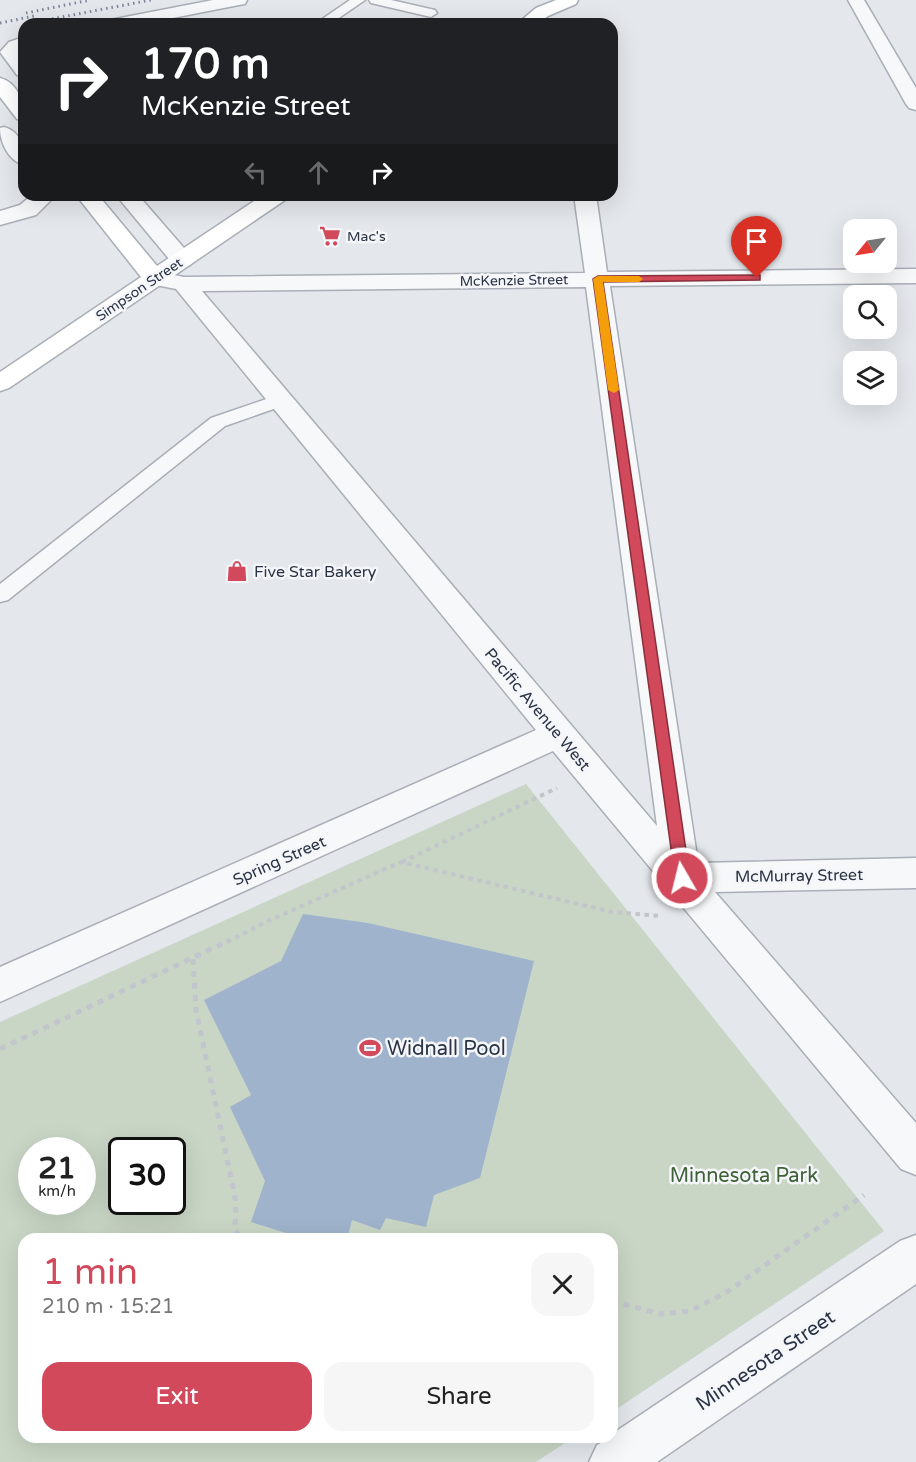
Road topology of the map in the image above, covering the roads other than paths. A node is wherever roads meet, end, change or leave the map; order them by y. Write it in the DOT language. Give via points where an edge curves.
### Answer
graph roads {
  1 [pos="239,0"];
  2 [pos="359,0"];
  3 [pos="375,0"];
  4 [pos="570,0"];
  5 [pos="856,0"];
  6 [pos="431,13"];
  7 [pos="146,18"];
  8 [pos="330,18"];
  9 [pos="534,18"];
  10 [pos="18,45"];
  11 [pos="18,63"];
  12 [pos="0,84"];
  13 [pos="916,104"];
  14 [pos="18,107"];
  15 [pos="4,133"];
  16 [pos="18,151"];
  17 [pos="38,201"];
  18 [pos="92,201"];
  19 [pos="131,201"];
  20 [pos="270,201"];
  21 [pos="586,201"];
  22 [pos="0,218"];
  23 [pos="183,272"];
  24 [pos="916,276"];
  25 [pos="154,278"];
  26 [pos="598,279"];
  27 [pos="0,383"];
  28 [pos="281,400"];
  29 [pos="0,595"];
  30 [pos="558,734"];
  31 [pos="916,873"];
  32 [pos="682,878"];
  33 [pos="0,985"];
  34 [pos="916,1155"];
  35 [pos="916,1257"];
  36 [pos="614,1462"];
  1 -- 7 [label="street"];
  2 -- 8 [label="lane"];
  3 -- 6 [label="lane"];
  4 -- 9 [label="main road"];
  5 -- 13 [label="street"];
  10 -- 11 [label="street" via="9,52"];
  12 -- 14 [label="main road"];
  15 -- 16 [label="street"];
  17 -- 22 [label="street" via="28,210"];
  18 -- 25 [label="main road"];
  19 -- 23 [label="street, Pacific Avenue West"];
  20 -- 23 [label="main road, Simpson Street"];
  21 -- 26 [label="street"];
  23 -- 25 [label="street"];
  23 -- 26 [label="street, McKenzie Street"];
  23 -- 28 [label="street, Pacific Avenue West"];
  24 -- 26 [label="street, McKenzie Street"];
  25 -- 27 [label="main road, Simpson Street"];
  26 -- 32 [label="street"];
  28 -- 29 [label="lane" via="218,422"];
  28 -- 30 [label="street, Pacific Avenue West"];
  30 -- 32 [label="street, Pacific Avenue West"];
  30 -- 33 [label="street, Spring Street"];
  31 -- 32 [label="street, McMurray Street"];
  32 -- 34 [label="street, Pacific Avenue West"];
  35 -- 36 [label="street, Minnesota Street"];
}
